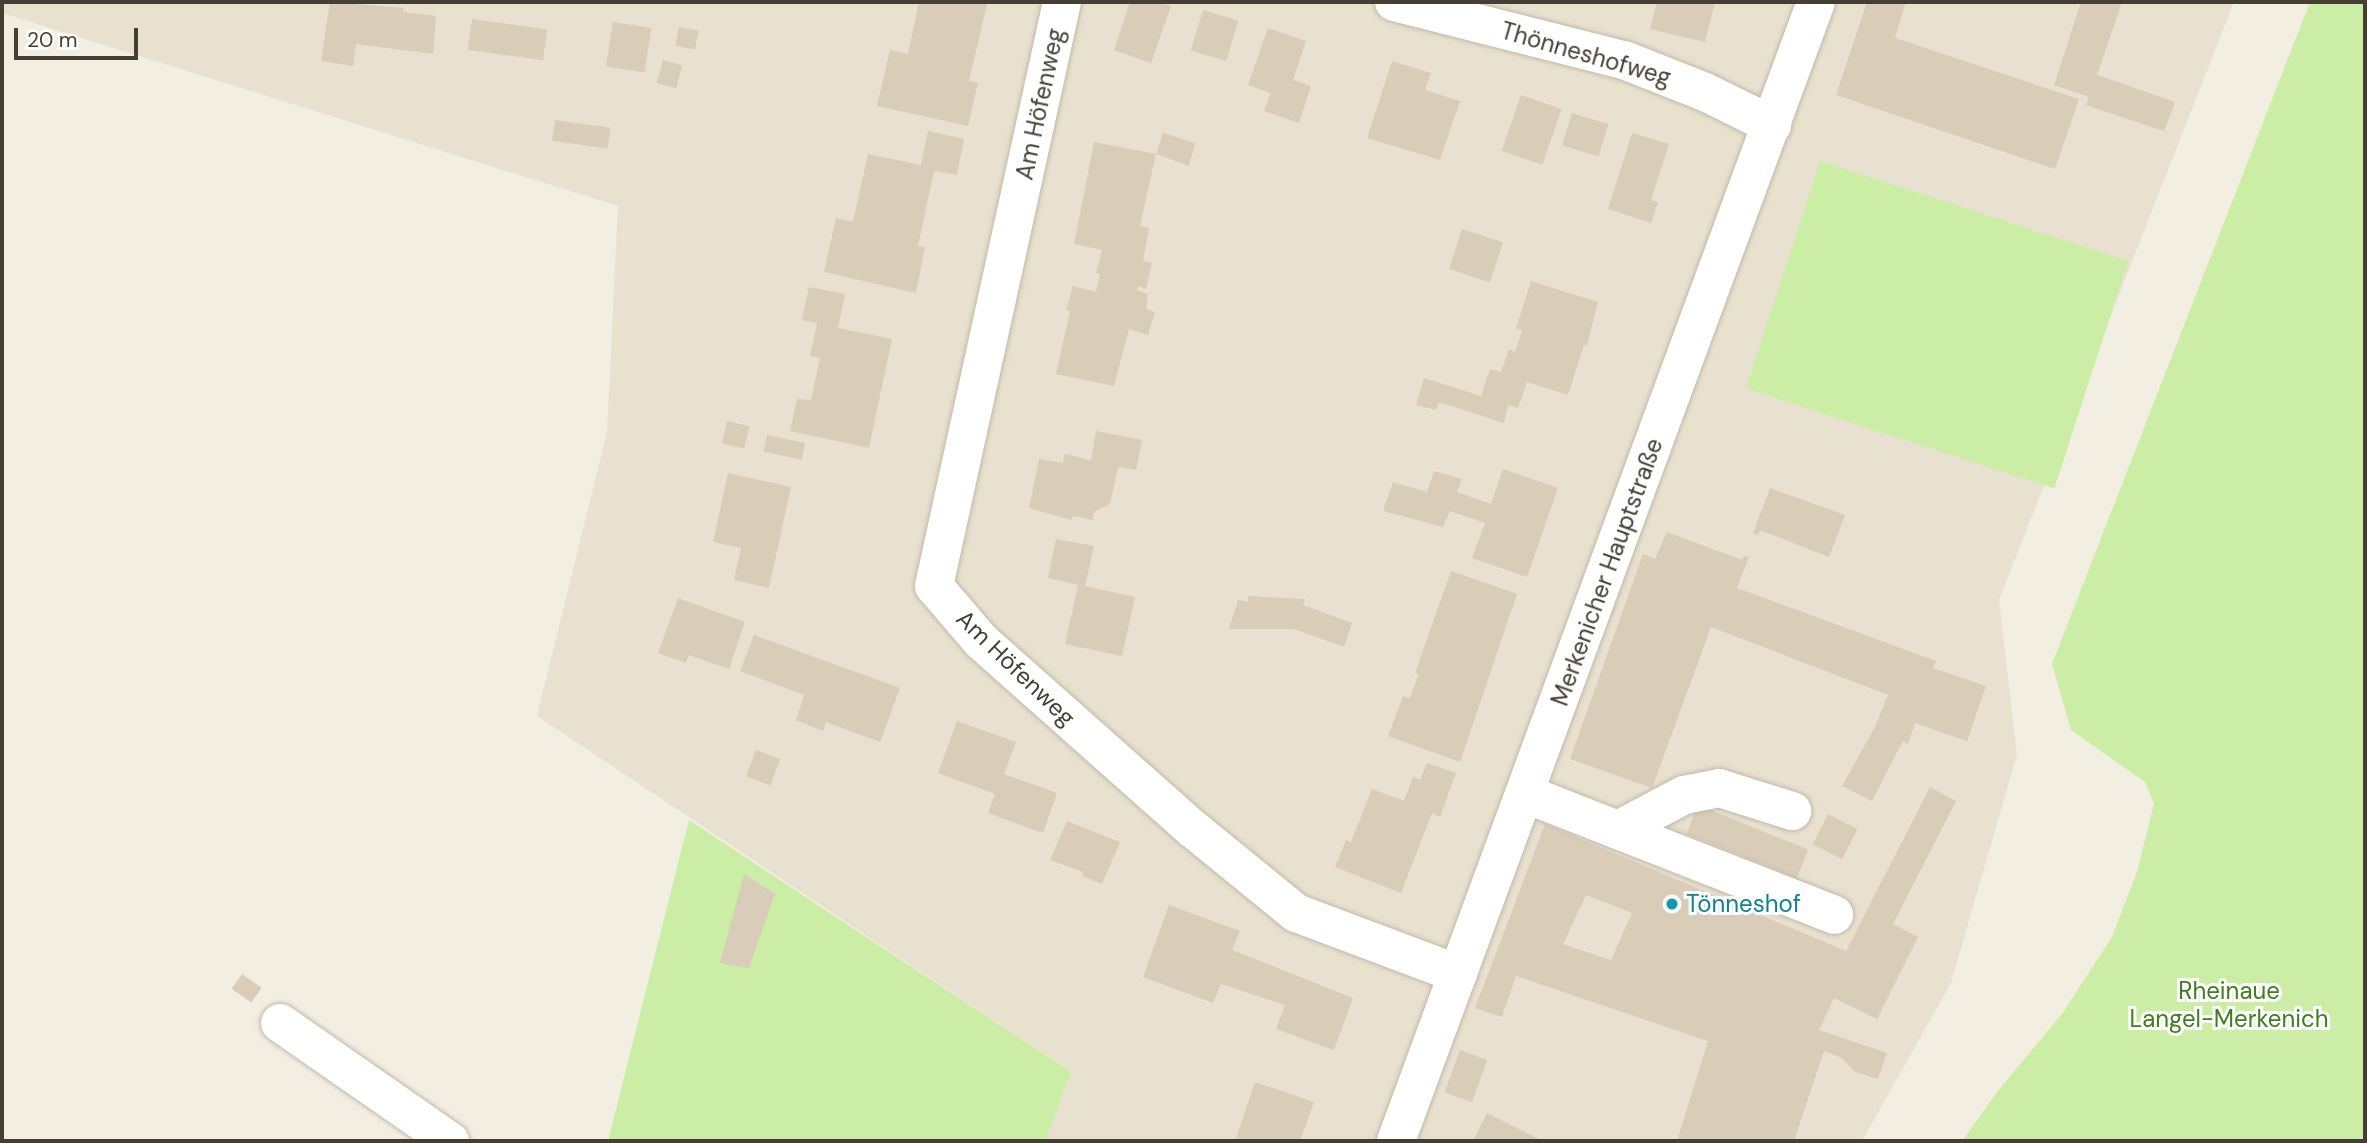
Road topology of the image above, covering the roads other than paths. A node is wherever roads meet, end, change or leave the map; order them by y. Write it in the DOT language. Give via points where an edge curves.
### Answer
graph roads {
  1 [pos="1062,2"];
  2 [pos="1394,2"];
  3 [pos="1816,2"];
  4 [pos="1772,125"];
  5 [pos="1526,794"];
  6 [pos="1792,811"];
  7 [pos="1618,831"];
  8 [pos="1834,915"];
  9 [pos="1458,974"];
  10 [pos="280,1023"];
  11 [pos="450,1141"];
  12 [pos="1396,1141"];
  1 -- 9 [label="street, Am Höfenweg" via="934,586 981,642 1296,913"];
  2 -- 4 [label="street, Thönneshofweg" via="1624,60"];
  3 -- 4 [label="street, Merkenicher Hauptstraße"];
  4 -- 5 [label="street, Merkenicher Hauptstraße"];
  5 -- 7 [label="street"];
  5 -- 9 [label="street, Merkenicher Hauptstraße"];
  6 -- 7 [label="street" via="1719,788 1684,795"];
  7 -- 8 [label="street"];
  9 -- 12 [label="street, Merkenicher Hauptstraße"];
  10 -- 11 [label="street"];
}
